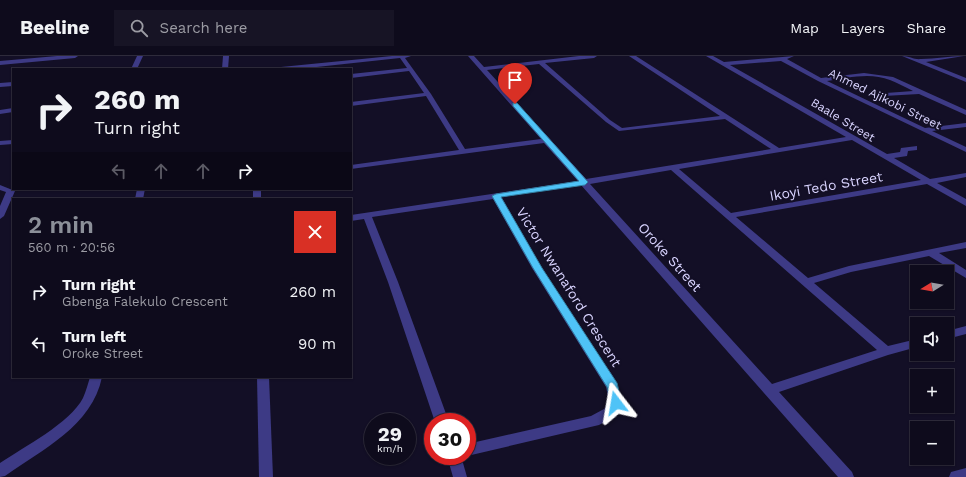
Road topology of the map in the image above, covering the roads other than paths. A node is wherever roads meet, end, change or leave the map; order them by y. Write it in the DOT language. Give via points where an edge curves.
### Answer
graph roads {
  1 [pos="75,56"];
  2 [pos="140,56"];
  3 [pos="226,56"];
  4 [pos="405,56"];
  5 [pos="471,56"];
  6 [pos="594,56"];
  7 [pos="632,56"];
  8 [pos="709,56"];
  9 [pos="791,56"];
  10 [pos="905,56"];
  11 [pos="961,56"];
  12 [pos="782,59"];
  13 [pos="919,61"];
  14 [pos="540,62"];
  15 [pos="0,63"];
  16 [pos="724,64"];
  17 [pos="134,68"];
  18 [pos="225,68"];
  19 [pos="291,68"];
  20 [pos="410,69"];
  21 [pos="484,69"];
  22 [pos="352,76"];
  23 [pos="820,80"];
  24 [pos="966,80"];
  25 [pos="12,84"];
  26 [pos="0,85"];
  27 [pos="918,92"];
  28 [pos="428,94"];
  29 [pos="886,95"];
  30 [pos="352,104"];
  31 [pos="12,110"];
  32 [pos="0,112"];
  33 [pos="966,113"];
  34 [pos="728,117"];
  35 [pos="966,124"];
  36 [pos="925,130"];
  37 [pos="852,138"];
  38 [pos="547,140"];
  39 [pos="12,142"];
  40 [pos="0,143"];
  41 [pos="914,148"];
  42 [pos="776,149"];
  43 [pos="966,150"];
  44 [pos="463,151"];
  45 [pos="885,157"];
  46 [pos="352,167"];
  47 [pos="672,167"];
  48 [pos="966,175"];
  49 [pos="928,181"];
  50 [pos="585,182"];
  51 [pos="0,187"];
  52 [pos="12,189"];
  53 [pos="15,190"];
  54 [pos="496,196"];
  55 [pos="966,203"];
  56 [pos="0,216"];
  57 [pos="367,216"];
  58 [pos="728,216"];
  59 [pos="352,218"];
  60 [pos="966,245"];
  61 [pos="930,252"];
  62 [pos="966,275"];
  63 [pos="806,282"];
  64 [pos="966,330"];
  65 [pos="954,333"];
  66 [pos="910,345"];
  67 [pos="886,351"];
  68 [pos="96,378"];
  69 [pos="263,378"];
  70 [pos="769,390"];
  71 [pos="439,413"];
  72 [pos="476,448"];
  73 [pos="457,465"];
  74 [pos="0,473"];
  75 [pos="966,474"];
  76 [pos="3,477"];
  77 [pos="266,477"];
  78 [pos="460,477"];
  79 [pos="847,477"];
  80 [pos="956,477"];
  1 -- 15 [label="street"];
  2 -- 17 [label="street"];
  3 -- 18 [label="street"];
  4 -- 19 [label="street"];
  4 -- 20 [label="street"];
  5 -- 21 [label="street, Oroke Street"];
  6 -- 14 [label="street"];
  7 -- 34 [label="street"];
  8 -- 16 [label="street, Baale Street"];
  9 -- 12 [label="street"];
  10 -- 13 [label="street"];
  11 -- 13 [label="street"];
  12 -- 16 [label="street"];
  12 -- 23 [label="street, Ahmed Ajikobi Street"];
  13 -- 24 [label="street"];
  14 -- 21 [label="street"];
  14 -- 34 [label="street" via="621,130"];
  16 -- 37 [label="street, Baale Street"];
  20 -- 22 [label="street"];
  20 -- 28 [label="street"];
  21 -- 38 [label="street, Oroke Street"];
  23 -- 27 [label="street" via="875,74 891,78"];
  23 -- 36 [label="street, Ahmed Ajikobi Street"];
  25 -- 26 [label="street"];
  27 -- 29 [label="street"];
  27 -- 33 [label="street"];
  28 -- 30 [label="street"];
  28 -- 44 [label="street"];
  31 -- 32 [label="street"];
  34 -- 42 [label="street"];
  35 -- 36 [label="street"];
  36 -- 43 [label="street, Ahmed Ajikobi Street"];
  37 -- 42 [label="street"];
  37 -- 45 [label="street, Baale Street"];
  38 -- 44 [label="street"];
  38 -- 50 [label="street, Oroke Street"];
  39 -- 40 [label="street"];
  41 -- 45 [label="street" via="904,150 904,154"];
  42 -- 47 [label="street"];
  44 -- 46 [label="street"];
  45 -- 49 [label="street, Baale Street"];
  47 -- 50 [label="street"];
  47 -- 58 [label="street"];
  48 -- 49 [label="street, Ikoyi Tedo Street"];
  49 -- 55 [label="street, Baale Street"];
  49 -- 58 [label="street, Ikoyi Tedo Street"];
  50 -- 54 [label="street"];
  50 -- 70 [label="street, Oroke Street"];
  51 -- 52 [label="street"];
  53 -- 56 [label="street"];
  54 -- 57 [label="street"];
  54 -- 72 [label="street, Victor Nwanaford Crescent" via="537,268 612,386 616,403 609,413 594,421"];
  57 -- 59 [label="street"];
  57 -- 71 [label="street"];
  58 -- 63 [label="street"];
  60 -- 61 [label="street"];
  61 -- 62 [label="street"];
  61 -- 63 [label="street" via="849,268"];
  63 -- 67 [label="street"];
  64 -- 65 [label="street"];
  66 -- 67 [label="street"];
  67 -- 70 [label="street"];
  68 -- 74 [label="street" via="84,407 62,428"];
  69 -- 77 [label="street"];
  70 -- 79 [label="street, Oroke Street"];
  73 -- 78 [label="street"];
  74 -- 76 [label="street"];
  75 -- 80 [label="street"];
}
